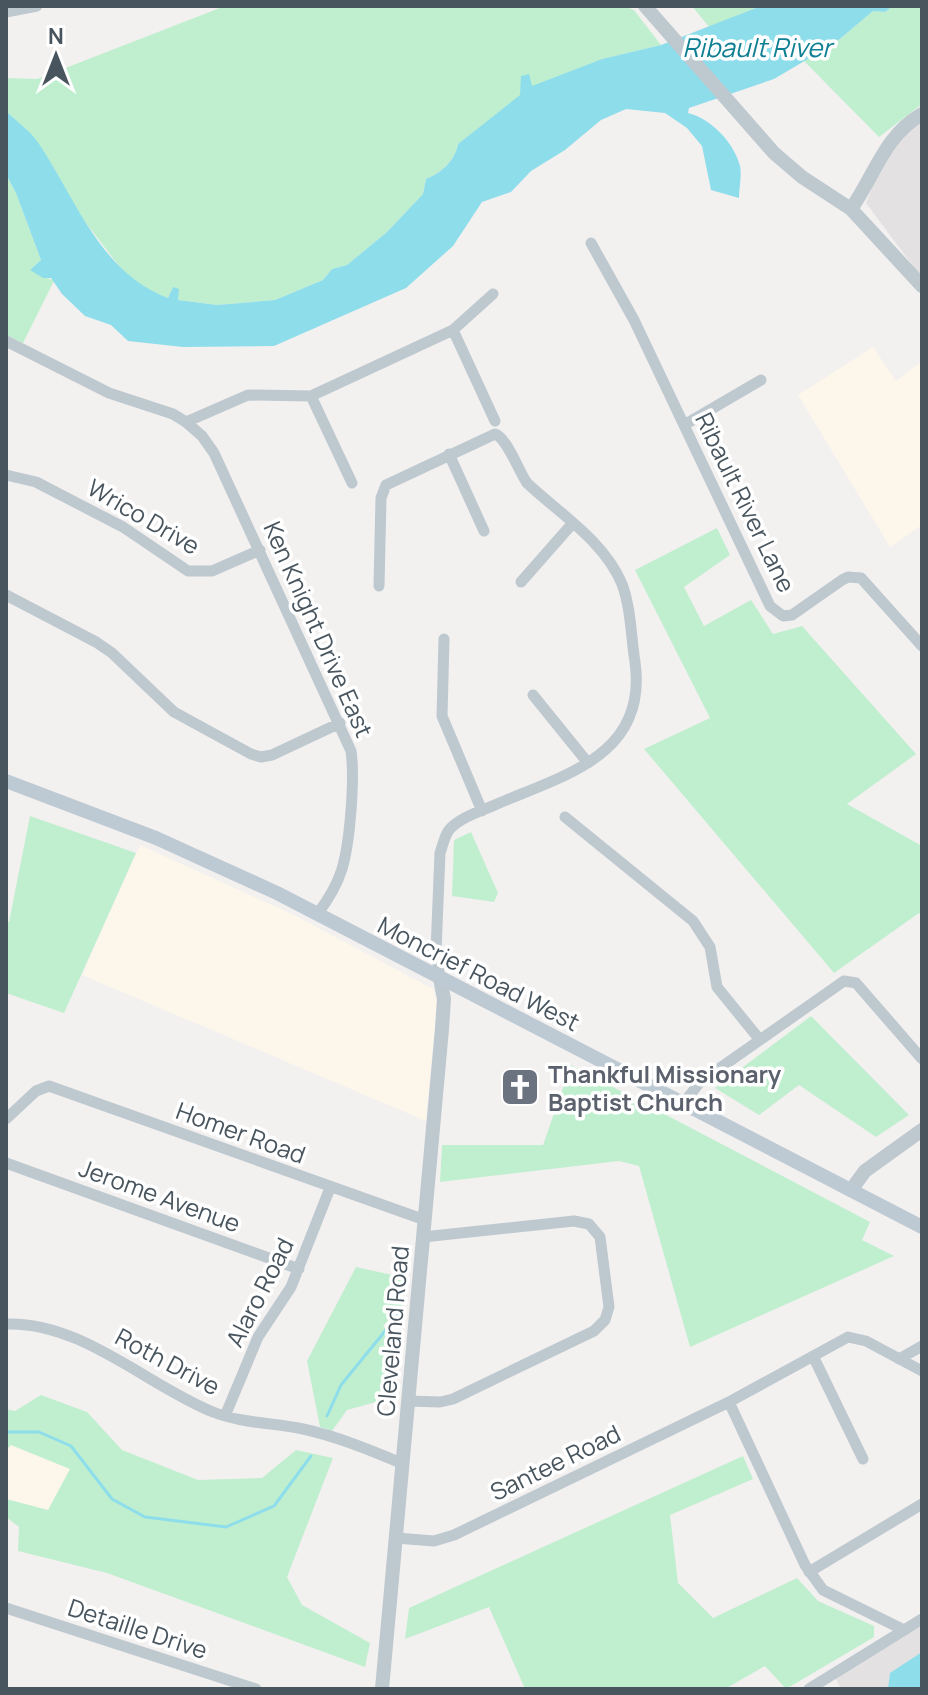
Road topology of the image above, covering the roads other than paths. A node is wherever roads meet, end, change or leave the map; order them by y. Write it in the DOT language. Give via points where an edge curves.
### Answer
graph roads {
  1 [pos="37,6"];
  2 [pos="645,6"];
  3 [pos="6,12"];
  4 [pos="922,114"];
  5 [pos="851,209"];
  6 [pos="591,243"];
  7 [pos="920,280"];
  8 [pos="493,294"];
  9 [pos="453,330"];
  10 [pos="6,341"];
  11 [pos="761,380"];
  12 [pos="311,396"];
  13 [pos="495,421"];
  14 [pos="186,422"];
  15 [pos="684,425"];
  16 [pos="449,454"];
  17 [pos="6,475"];
  18 [pos="352,483"];
  19 [pos="572,524"];
  20 [pos="484,531"];
  21 [pos="260,550"];
  22 [pos="521,582"];
  23 [pos="379,586"];
  24 [pos="6,595"];
  25 [pos="922,623"];
  26 [pos="910,632"];
  27 [pos="444,639"];
  28 [pos="922,646"];
  29 [pos="533,695"];
  30 [pos="340,723"];
  31 [pos="588,763"];
  32 [pos="6,781"];
  33 [pos="482,811"];
  34 [pos="565,817"];
  35 [pos="318,913"];
  36 [pos="440,978"];
  37 [pos="760,1040"];
  38 [pos="922,1059"];
  39 [pos="683,1104"];
  40 [pos="6,1119"];
  41 [pos="922,1130"];
  42 [pos="6,1163"];
  43 [pos="330,1188"];
  44 [pos="851,1190"];
  45 [pos="425,1220"];
  46 [pos="922,1227"];
  47 [pos="423,1237"];
  48 [pos="299,1269"];
  49 [pos="6,1324"];
  50 [pos="922,1346"];
  51 [pos="813,1356"];
  52 [pos="899,1359"];
  53 [pos="922,1371"];
  54 [pos="408,1401"];
  55 [pos="729,1402"];
  56 [pos="225,1416"];
  57 [pos="863,1459"];
  58 [pos="401,1463"];
  59 [pos="922,1504"];
  60 [pos="396,1538"];
  61 [pos="809,1572"];
  62 [pos="6,1608"];
  63 [pos="922,1619"];
  64 [pos="904,1630"];
  65 [pos="256,1689"];
  66 [pos="382,1689"];
  67 [pos="809,1689"];
  1 -- 3 [label="street"];
  2 -- 5 [label="street" via="788,166"];
  4 -- 5 [label="street" via="887,144"];
  5 -- 7 [label="street"];
  6 -- 15 [label="street, Ribault River Lane"];
  8 -- 9 [label="street"];
  9 -- 12 [label="street"];
  9 -- 13 [label="street"];
  10 -- 14 [label="street" via="109,393"];
  11 -- 15 [label="street"];
  12 -- 14 [label="street" via="248,395"];
  12 -- 18 [label="street"];
  14 -- 21 [label="street, Ken Knight Drive East" via="214,453"];
  15 -- 26 [label="street, Ribault River Lane" via="775,612 792,615 855,576"];
  16 -- 19 [label="street" via="498,435 527,483"];
  16 -- 20 [label="street"];
  16 -- 23 [label="street" via="382,490"];
  17 -- 21 [label="street, Wrico Drive" via="36,482 123,527 188,571 212,571"];
  19 -- 22 [label="street"];
  19 -- 31 [label="street" via="605,555 622,584 637,677 635,702 622,734"];
  21 -- 30 [label="street, Ken Knight Drive East"];
  24 -- 30 [label="street" via="96,642 174,712 251,754 272,755"];
  25 -- 26 [label="street"];
  26 -- 28 [label="street, Ribault River Lane"];
  27 -- 33 [label="street" via="444,726"];
  29 -- 31 [label="street"];
  30 -- 35 [label="street, Ken Knight Drive East" via="353,765 346,848 341,872"];
  31 -- 33 [label="street"];
  32 -- 35 [label="main road, Moncrief Road West" via="175,846"];
  33 -- 36 [label="street" via="449,831 440,853"];
  34 -- 37 [label="street" via="693,921 710,947 717,987"];
  35 -- 36 [label="main road, Moncrief Road West"];
  36 -- 39 [label="main road, Moncrief Road West"];
  36 -- 45 [label="street, Cleveland Road" via="444,999"];
  37 -- 38 [label="street" via="840,982 849,981"];
  37 -- 39 [label="street" via="700,1082"];
  39 -- 44 [label="main road, Moncrief Road West"];
  40 -- 43 [label="street, Homer Road" via="42,1086 49,1086"];
  41 -- 44 [label="street" via="865,1171"];
  42 -- 48 [label="street, Jerome Avenue"];
  43 -- 45 [label="street, Homer Road"];
  43 -- 48 [label="street, Alaro Road"];
  44 -- 46 [label="main road, Moncrief Road West"];
  45 -- 47 [label="street, Cleveland Road"];
  47 -- 54 [label="street, Cleveland Road"];
  47 -- 54 [label="street" via="574,1221 589,1224 600,1237 609,1307 594,1331 453,1399"];
  48 -- 56 [label="street, Alaro Road" via="258,1337"];
  49 -- 56 [label="street, Roth Drive" via="49,1331 106,1352"];
  50 -- 52 [label="street"];
  51 -- 52 [label="street" via="848,1337"];
  51 -- 55 [label="street, Santee Road"];
  51 -- 57 [label="street"];
  52 -- 53 [label="street"];
  54 -- 58 [label="street, Cleveland Road"];
  55 -- 60 [label="street, Santee Road" via="445,1539"];
  55 -- 61 [label="street"];
  56 -- 58 [label="street, Roth Drive" via="314,1432"];
  58 -- 60 [label="street, Cleveland Road"];
  59 -- 61 [label="street"];
  60 -- 66 [label="street, Cleveland Road"];
  61 -- 64 [label="street" via="823,1590"];
  62 -- 65 [label="street, Detaille Drive"];
  63 -- 64 [label="street"];
  64 -- 67 [label="street"];
}
